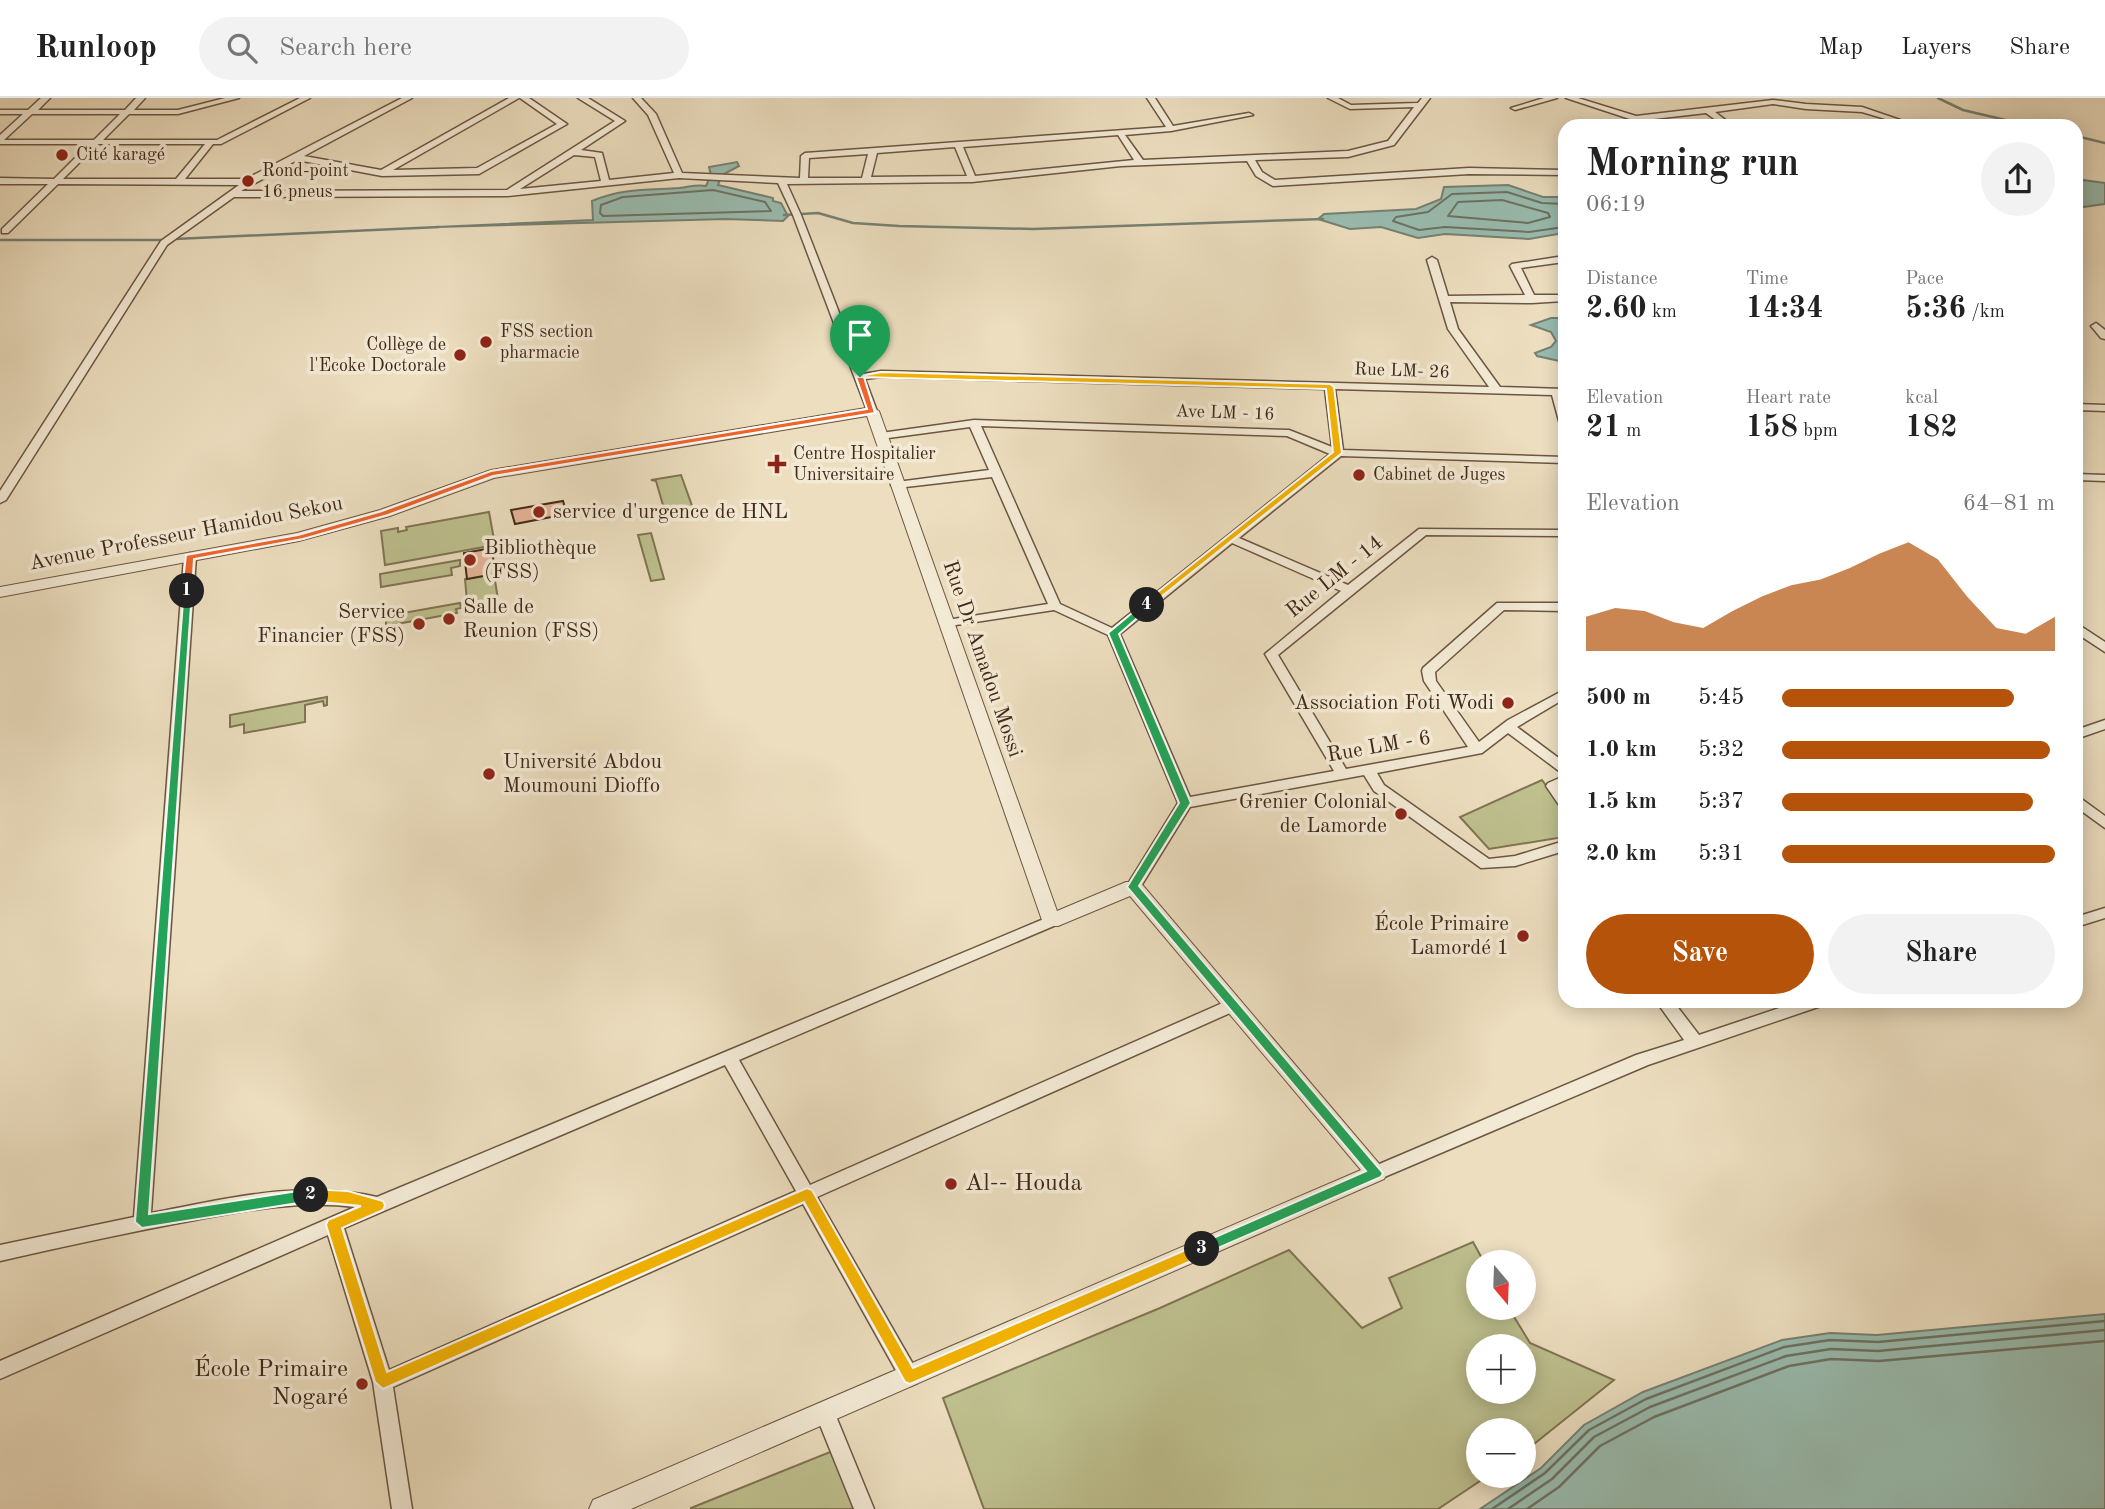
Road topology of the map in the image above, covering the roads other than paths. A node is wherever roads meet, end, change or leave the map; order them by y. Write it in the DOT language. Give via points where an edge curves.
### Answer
graph roads {
  1 [pos="46,98"];
  2 [pos="141,98"];
  3 [pos="235,98"];
  4 [pos="306,98"];
  5 [pos="408,98"];
  6 [pos="515,98"];
  7 [pos="524,98"];
  8 [pos="582,98"];
  9 [pos="637,98"];
  10 [pos="1151,98"];
  11 [pos="1332,98"];
  12 [pos="1553,98"];
  13 [pos="1597,98"];
  14 [pos="1764,98"];
  15 [pos="1574,99"];
  16 [pos="1422,102"];
  17 [pos="1773,102"];
  18 [pos="1515,108"];
  19 [pos="1706,109"];
  20 [pos="0,112"];
  21 [pos="30,112"];
  22 [pos="127,112"];
  23 [pos="1249,115"];
  24 [pos="1635,118"];
  25 [pos="1720,119"];
  26 [pos="1894,119"];
  27 [pos="1171,129"];
  28 [pos="1121,133"];
  29 [pos="0,140"];
  30 [pos="97,142"];
  31 [pos="211,142"];
  32 [pos="958,145"];
  33 [pos="573,152"];
  34 [pos="873,152"];
  35 [pos="297,157"];
  36 [pos="1250,158"];
  37 [pos="1140,162"];
  38 [pos="1324,168"];
  39 [pos="382,173"];
  40 [pos="1558,173"];
  41 [pos="679,174"];
  42 [pos="972,179"];
  43 [pos="866,180"];
  44 [pos="0,181"];
  45 [pos="56,181"];
  46 [pos="179,181"];
  47 [pos="780,181"];
  48 [pos="804,181"];
  49 [pos="248,182"];
  50 [pos="606,183"];
  51 [pos="506,193"];
  52 [pos="231,194"];
  53 [pos="5,231"];
  54 [pos="1432,260"];
  55 [pos="1558,260"];
  56 [pos="1558,298"];
  57 [pos="1443,299"];
  58 [pos="1532,300"];
  59 [pos="2096,326"];
  60 [pos="2105,336"];
  61 [pos="860,377"];
  62 [pos="1330,387"];
  63 [pos="1496,391"];
  64 [pos="1558,392"];
  65 [pos="2083,407"];
  66 [pos="2105,408"];
  67 [pos="872,411"];
  68 [pos="974,424"];
  69 [pos="881,436"];
  70 [pos="1338,453"];
  71 [pos="1558,460"];
  72 [pos="996,473"];
  73 [pos="2083,477"];
  74 [pos="2105,478"];
  75 [pos="897,485"];
  76 [pos="0,500"];
  77 [pos="1558,533"];
  78 [pos="1230,538"];
  79 [pos="190,557"];
  80 [pos="1349,590"];
  81 [pos="0,592"];
  82 [pos="1055,606"];
  83 [pos="1558,607"];
  84 [pos="947,624"];
  85 [pos="2083,632"];
  86 [pos="1113,633"];
  87 [pos="2105,648"];
  88 [pos="1558,698"];
  89 [pos="2105,724"];
  90 [pos="1508,727"];
  91 [pos="2083,732"];
  92 [pos="1477,750"];
  93 [pos="1558,764"];
  94 [pos="1368,770"];
  95 [pos="1343,775"];
  96 [pos="1185,803"];
  97 [pos="2083,806"];
  98 [pos="2105,823"];
  99 [pos="1558,851"];
  100 [pos="1133,887"];
  101 [pos="2105,913"];
  102 [pos="2083,920"];
  103 [pos="1051,921"];
  104 [pos="1234,1004"];
  105 [pos="1669,1008"];
  106 [pos="1786,1008"];
  107 [pos="1695,1042"];
  108 [pos="729,1057"];
  109 [pos="1376,1173"];
  110 [pos="807,1194"];
  111 [pos="378,1205"];
  112 [pos="142,1222"];
  113 [pos="334,1225"];
  114 [pos="0,1253"];
  115 [pos="0,1370"];
  116 [pos="910,1377"];
  117 [pos="383,1382"];
  118 [pos="825,1415"];
  119 [pos="402,1509"];
  120 [pos="602,1509"];
  121 [pos="864,1509"];
  1 -- 21 [label="street"];
  2 -- 22 [label="street"];
  3 -- 22 [label="street" via="178,112"];
  4 -- 31 [label="street"];
  5 -- 35 [label="street"];
  6 -- 39 [label="street"];
  7 -- 39 [label="street" via="563,124 484,170"];
  8 -- 33 [label="street" via="621,121"];
  9 -- 41 [label="street" via="652,114"];
  10 -- 27 [label="street"];
  11 -- 16 [label="street" via="1350,107"];
  12 -- 18 [label="street"];
  13 -- 15 [label="street"];
  14 -- 17 [label="street"];
  15 -- 24 [label="street"];
  16 -- 38 [label="street" via="1391,143"];
  17 -- 19 [label="street"];
  17 -- 26 [label="street" via="1861,101"];
  19 -- 24 [label="street"];
  19 -- 25 [label="street"];
  20 -- 21 [label="street"];
  21 -- 22 [label="street"];
  21 -- 29 [label="street"];
  22 -- 30 [label="street"];
  23 -- 27 [label="street"];
  27 -- 28 [label="street"];
  28 -- 32 [label="street"];
  28 -- 37 [label="street"];
  29 -- 30 [label="street"];
  30 -- 31 [label="street"];
  30 -- 45 [label="street"];
  31 -- 46 [label="street"];
  32 -- 34 [label="street"];
  32 -- 42 [label="street"];
  33 -- 50 [label="street" via="599,155"];
  33 -- 51 [label="street"];
  34 -- 43 [label="street"];
  34 -- 48 [label="street" via="805,156"];
  35 -- 39 [label="street"];
  35 -- 49 [label="street"];
  36 -- 37 [label="street"];
  36 -- 38 [label="street"];
  36 -- 38 [label="street" via="1268,181"];
  37 -- 42 [label="street"];
  38 -- 40 [label="street"];
  41 -- 47 [label="street"];
  41 -- 50 [label="street"];
  42 -- 43 [label="street"];
  43 -- 48 [label="street"];
  44 -- 45 [label="street"];
  45 -- 46 [label="street"];
  45 -- 53 [label="street"];
  46 -- 49 [label="street"];
  47 -- 48 [label="street"];
  47 -- 61 [label="street"];
  49 -- 52 [label="street"];
  50 -- 51 [label="street"];
  51 -- 52 [label="street"];
  52 -- 76 [label="street" via="164,243"];
  54 -- 57 [label="street"];
  55 -- 58 [label="street" via="1515,266"];
  56 -- 58 [label="street"];
  57 -- 58 [label="street"];
  57 -- 63 [label="street" via="1453,329"];
  59 -- 60 [label="street"];
  61 -- 62 [label="street, Rue LM- 26"];
  61 -- 67 [label="street"];
  62 -- 63 [label="street, Rue LM- 26"];
  62 -- 70 [label="street"];
  63 -- 64 [label="street, Rue LM- 26"];
  65 -- 66 [label="street"];
  67 -- 69 [label="street, Rue Dr Amadou Mossi"];
  67 -- 79 [label="street, Avenue Professeur Hamidou Sekou" via="491,474 311,534"];
  68 -- 69 [label="street, Ave LM - 16"];
  68 -- 70 [label="street, Ave LM - 16" via="1289,433"];
  68 -- 72 [label="street"];
  69 -- 75 [label="street, Rue Dr Amadou Mossi"];
  70 -- 71 [label="street, Ave LM - 16"];
  70 -- 78 [label="street"];
  72 -- 75 [label="street"];
  72 -- 82 [label="street"];
  73 -- 74 [label="street"];
  75 -- 84 [label="street, Rue Dr Amadou Mossi"];
  77 -- 80 [label="street, Rue LM - 14" via="1423,531"];
  78 -- 80 [label="street"];
  78 -- 86 [label="street"];
  79 -- 81 [label="street, Avenue Professeur Hamidou Sekou"];
  79 -- 112 [label="street"];
  80 -- 95 [label="street, Rue LM - 14" via="1271,654"];
  82 -- 84 [label="street"];
  82 -- 86 [label="street"];
  83 -- 92 [label="street" via="1501,606 1428,671 1430,681"];
  84 -- 103 [label="street, Rue Dr Amadou Mossi"];
  85 -- 87 [label="street"];
  86 -- 96 [label="street"];
  88 -- 90 [label="street, Rue LM - 6"];
  89 -- 91 [label="street"];
  90 -- 92 [label="street, Rue LM - 6"];
  90 -- 93 [label="street"];
  92 -- 94 [label="street, Rue LM - 6"];
  94 -- 95 [label="street, Rue LM - 6"];
  94 -- 99 [label="street" via="1379,788 1486,864"];
  95 -- 96 [label="street, Rue LM - 6"];
  96 -- 100 [label="street"];
  97 -- 98 [label="street"];
  100 -- 103 [label="street"];
  100 -- 104 [label="street"];
  101 -- 102 [label="street"];
  103 -- 108 [label="street"];
  104 -- 109 [label="street"];
  104 -- 110 [label="street"];
  105 -- 107 [label="street"];
  106 -- 107 [label="street"];
  107 -- 109 [label="street"];
  108 -- 110 [label="street"];
  108 -- 111 [label="street"];
  109 -- 116 [label="street"];
  110 -- 116 [label="street"];
  110 -- 117 [label="street"];
  111 -- 112 [label="street" via="333,1195 299,1195"];
  111 -- 113 [label="street"];
  112 -- 114 [label="street"];
  113 -- 115 [label="street"];
  113 -- 117 [label="street"];
  116 -- 118 [label="street"];
  117 -- 119 [label="street"];
  118 -- 120 [label="street"];
  118 -- 121 [label="street"];
}
